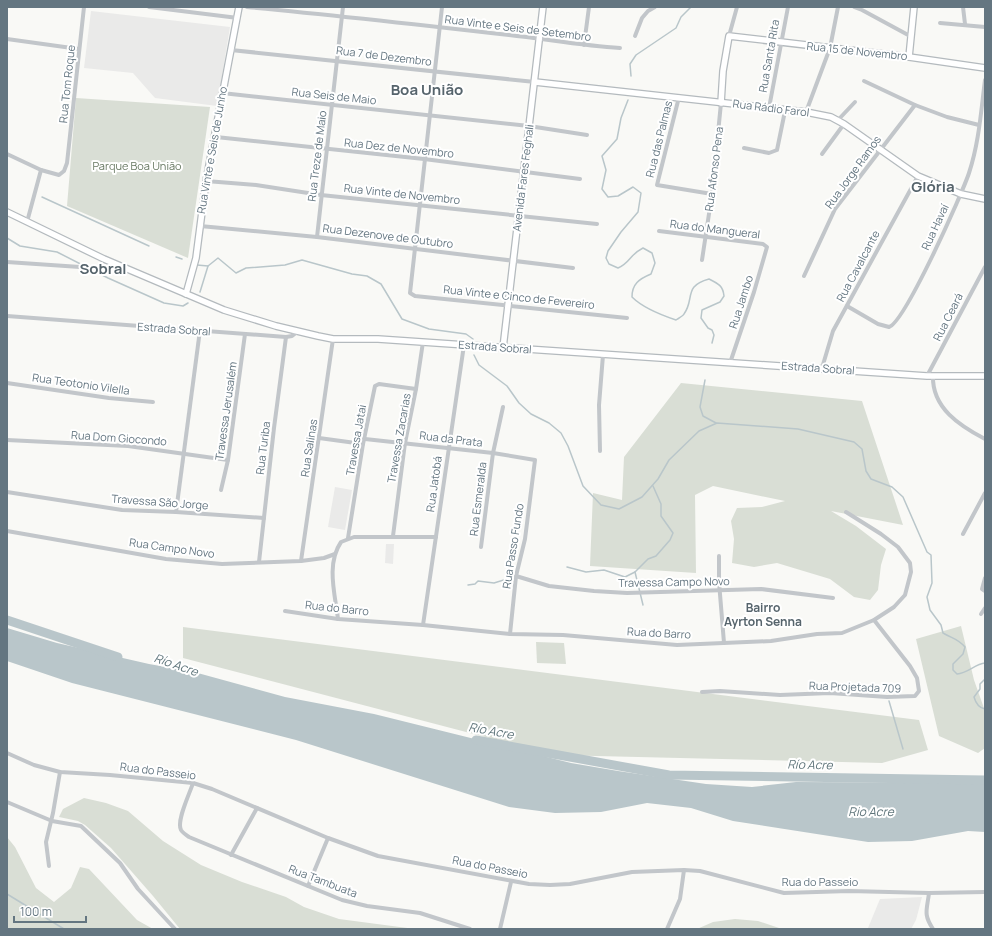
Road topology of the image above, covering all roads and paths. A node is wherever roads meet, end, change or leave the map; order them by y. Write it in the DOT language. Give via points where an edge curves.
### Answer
graph roads {
  1 [pos="84,7"];
  2 [pos="149,7"];
  3 [pos="239,7"];
  4 [pos="247,7"];
  5 [pos="343,7"];
  6 [pos="442,7"];
  7 [pos="543,7"];
  8 [pos="589,7"];
  9 [pos="655,7"];
  10 [pos="737,7"];
  11 [pos="788,7"];
  12 [pos="838,7"];
  13 [pos="854,7"];
  14 [pos="914,7"];
  15 [pos="963,7"];
  16 [pos="863,8"];
  17 [pos="342,15"];
  18 [pos="238,18"];
  19 [pos="940,23"];
  20 [pos="964,24"];
  21 [pos="439,27"];
  22 [pos="985,27"];
  23 [pos="635,36"];
  24 [pos="729,36"];
  25 [pos="910,36"];
  26 [pos="540,38"];
  27 [pos="7,39"];
  28 [pos="781,43"];
  29 [pos="584,45"];
  30 [pos="620,48"];
  31 [pos="830,48"];
  32 [pos="79,49"];
  33 [pos="231,50"];
  34 [pos="909,57"];
  35 [pos="338,60"];
  36 [pos="985,68"];
  37 [pos="434,71"];
  38 [pos="864,80"];
  39 [pos="985,80"];
  40 [pos="535,82"];
  41 [pos="222,93"];
  42 [pos="679,97"];
  43 [pos="721,102"];
  44 [pos="855,102"];
  45 [pos="333,104"];
  46 [pos="915,105"];
  47 [pos="769,108"];
  48 [pos="786,111"];
  49 [pos="806,112"];
  50 [pos="430,116"];
  51 [pos="838,120"];
  52 [pos="844,124"];
  53 [pos="979,125"];
  54 [pos="529,126"];
  55 [pos="587,134"];
  56 [pos="216,137"];
  57 [pos="744,148"];
  58 [pos="327,149"];
  59 [pos="881,149"];
  60 [pos="7,154"];
  61 [pos="822,154"];
  62 [pos="424,159"];
  63 [pos="41,170"];
  64 [pos="523,171"];
  65 [pos="918,176"];
  66 [pos="580,179"];
  67 [pos="206,181"];
  68 [pos="712,194"];
  69 [pos="961,194"];
  70 [pos="321,195"];
  71 [pos="985,199"];
  72 [pos="420,205"];
  73 [pos="7,212"];
  74 [pos="518,216"];
  75 [pos="27,222"];
  76 [pos="597,224"];
  77 [pos="200,226"];
  78 [pos="659,231"];
  79 [pos="317,237"];
  80 [pos="705,237"];
  81 [pos="767,246"];
  82 [pos="416,249"];
  83 [pos="514,260"];
  84 [pos="702,260"];
  85 [pos="7,262"];
  86 [pos="80,267"];
  87 [pos="985,267"];
  88 [pos="574,268"];
  89 [pos="804,276"];
  90 [pos="186,294"];
  91 [pos="507,304"];
  92 [pos="847,306"];
  93 [pos="7,316"];
  94 [pos="627,318"];
  95 [pos="200,330"];
  96 [pos="297,332"];
  97 [pos="245,334"];
  98 [pos="286,337"];
  99 [pos="333,338"];
  100 [pos="423,342"];
  101 [pos="464,345"];
  102 [pos="503,348"];
  103 [pos="603,355"];
  104 [pos="730,363"];
  105 [pos="822,368"];
  106 [pos="985,371"];
  107 [pos="930,376"];
  108 [pos="983,377"];
  109 [pos="7,383"];
  110 [pos="416,389"];
  111 [pos="153,402"];
  112 [pos="503,407"];
  113 [pos="319,438"];
  114 [pos="365,439"];
  115 [pos="985,439"];
  116 [pos="7,440"];
  117 [pos="405,443"];
  118 [pos="363,444"];
  119 [pos="449,448"];
  120 [pos="600,451"];
  121 [pos="184,452"];
  122 [pos="493,453"];
  123 [pos="228,460"];
  124 [pos="535,460"];
  125 [pos="221,490"];
  126 [pos="7,492"];
  127 [pos="985,494"];
  128 [pos="176,512"];
  129 [pos="846,512"];
  130 [pos="264,518"];
  131 [pos="7,531"];
  132 [pos="963,534"];
  133 [pos="393,536"];
  134 [pos="436,537"];
  135 [pos="348,538"];
  136 [pos="481,547"];
  137 [pos="336,552"];
  138 [pos="719,556"];
  139 [pos="301,561"];
  140 [pos="259,562"];
  141 [pos="516,576"];
  142 [pos="985,578"];
  143 [pos="719,591"];
  144 [pos="985,591"];
  145 [pos="833,598"];
  146 [pos="985,608"];
  147 [pos="285,611"];
  148 [pos="981,614"];
  149 [pos="338,619"];
  150 [pos="874,620"];
  151 [pos="423,625"];
  152 [pos="510,634"];
  153 [pos="724,643"];
  154 [pos="702,692"];
  155 [pos="7,753"];
  156 [pos="60,772"];
  157 [pos="193,783"];
  158 [pos="7,802"];
  159 [pos="257,808"];
  160 [pos="52,821"];
  161 [pos="328,838"];
  162 [pos="231,855"];
  163 [pos="49,866"];
  164 [pos="684,870"];
  165 [pos="511,882"];
  166 [pos="308,886"];
  167 [pos="985,892"];
  168 [pos="929,893"];
  169 [pos="174,929"];
  170 [pos="470,929"];
  171 [pos="500,929"];
  172 [pos="667,929"];
  173 [pos="933,929"];
  1 -- 32 [label="street, Rua Tom Roque"];
  2 -- 18 [label="street"];
  3 -- 18 [label="street, Rua Vinte e Seis de Junho"];
  4 -- 17 [label="street, Rua Vinte e Seis de Setembro"];
  5 -- 17 [label="street, Rua Treze de Maio"];
  6 -- 21 [label="street"];
  7 -- 26 [label="street, Avenida Fares Feghali"];
  8 -- 29 [label="street"];
  9 -- 23 [label="street" via="648,10 642,18"];
  10 -- 24 [label="street, Rua Afonso Pena"];
  11 -- 28 [label="street, Rua Santa Rita"];
  12 -- 31 [label="street"];
  13 -- 16 [label="street"];
  14 -- 25 [label="street"];
  15 -- 20 [label="street"];
  16 -- 25 [label="street"];
  17 -- 21 [label="street, Rua Vinte e Seis de Setembro"];
  17 -- 35 [label="street, Rua Treze de Maio"];
  18 -- 33 [label="street, Rua Vinte e Seis de Junho"];
  19 -- 20 [label="street"];
  20 -- 22 [label="street"];
  21 -- 26 [label="street, Rua Vinte e Seis de Setembro"];
  21 -- 37 [label="street"];
  24 -- 28 [label="street, Rua 15 de Novembro"];
  24 -- 43 [label="street, Rua Afonso Pena"];
  25 -- 34 [label="street"];
  26 -- 29 [label="street, Rua Vinte e Seis de Setembro"];
  26 -- 40 [label="street, Avenida Fares Feghali"];
  27 -- 32 [label="street"];
  28 -- 31 [label="street, Rua 15 de Novembro"];
  28 -- 47 [label="street, Rua Santa Rita"];
  29 -- 30 [label="street, Rua Vinte e Seis de Setembro"];
  31 -- 34 [label="street, Rua 15 de Novembro"];
  31 -- 49 [label="street"];
  32 -- 63 [label="street, Rua Tom Roque" via="67,163 59,175"];
  33 -- 35 [label="street, Rua 7 de Dezembro"];
  33 -- 41 [label="street, Rua Vinte e Seis de Junho"];
  34 -- 36 [label="street, Rua 15 de Novembro"];
  35 -- 37 [label="street, Rua 7 de Dezembro"];
  35 -- 45 [label="street, Rua Treze de Maio"];
  37 -- 40 [label="street, Rua 7 de Dezembro"];
  37 -- 50 [label="street"];
  38 -- 46 [label="street"];
  39 -- 53 [label="street, Rua Havaí"];
  40 -- 42 [label="street, Rua Rádio Farol"];
  40 -- 54 [label="street, Avenida Fares Feghali"];
  41 -- 45 [label="street, Rua Seis de Maio"];
  41 -- 56 [label="street, Rua Vinte e Seis de Junho"];
  42 -- 43 [label="street, Rua Rádio Farol"];
  42 -- 68 [label="street, Rua das Palmas" via="657,185"];
  43 -- 47 [label="street, Rua Rádio Farol"];
  43 -- 68 [label="street, Rua Afonso Pena"];
  44 -- 51 [label="street"];
  45 -- 50 [label="street, Rua Seis de Maio"];
  45 -- 58 [label="street, Rua Treze de Maio"];
  46 -- 53 [label="street"];
  46 -- 59 [label="street, Rua Jorge Ramos"];
  47 -- 48 [label="street, Rua Rádio Farol"];
  48 -- 49 [label="street, Rua Rádio Farol"];
  48 -- 57 [label="street" via="777,150 772,153"];
  49 -- 51 [label="street, Rua Rádio Farol"];
  50 -- 54 [label="street, Rua Seis de Maio"];
  50 -- 62 [label="street"];
  51 -- 52 [label="street, Rua Rádio Farol"];
  52 -- 59 [label="street, Rua Rádio Farol"];
  52 -- 61 [label="street"];
  53 -- 69 [label="street, Rua Havaí" via="971,167"];
  54 -- 55 [label="street, Rua Seis de Maio"];
  54 -- 64 [label="street, Avenida Fares Feghali"];
  56 -- 58 [label="street, Rua Dez de Novembro"];
  56 -- 67 [label="street, Rua Vinte e Seis de Junho"];
  58 -- 62 [label="street, Rua Dez de Novembro"];
  58 -- 70 [label="street, Rua Treze de Maio"];
  59 -- 65 [label="street, Rua Rádio Farol"];
  59 -- 89 [label="street, Rua Jorge Ramos" via="835,209"];
  60 -- 63 [label="street"];
  62 -- 64 [label="street, Rua Dez de Novembro"];
  62 -- 72 [label="street"];
  63 -- 75 [label="street"];
  64 -- 66 [label="street, Rua Dez de Novembro"];
  64 -- 74 [label="street, Avenida Fares Feghali"];
  65 -- 69 [label="street, Rua Rádio Farol"];
  65 -- 92 [label="street, Rua Cavalcante"];
  67 -- 70 [label="street, Rua Vinte de Novembro" via="256,185"];
  67 -- 77 [label="street, Rua Vinte e Seis de Junho"];
  68 -- 80 [label="street, Rua Afonso Pena"];
  69 -- 71 [label="street, Rua Rádio Farol"];
  69 -- 92 [label="street, Rua Havaí" via="908,303 892,326 878,324"];
  70 -- 72 [label="street, Rua Vinte de Novembro"];
  70 -- 79 [label="street, Rua Treze de Maio"];
  72 -- 74 [label="street, Rua Vinte de Novembro"];
  72 -- 82 [label="street"];
  73 -- 75 [label="street"];
  74 -- 76 [label="street, Rua Vinte de Novembro"];
  74 -- 83 [label="street, Avenida Fares Feghali"];
  75 -- 90 [label="street"];
  77 -- 79 [label="street, Rua Dezenove de Outubro"];
  77 -- 90 [label="street, Rua Vinte e Seis de Junho" via="196,258"];
  78 -- 80 [label="street, Rua do Mangueral"];
  79 -- 82 [label="street, Rua Dezenove de Outubro"];
  80 -- 81 [label="street, Rua do Mangueral"];
  80 -- 84 [label="street, Rua Afonso Pena"];
  81 -- 104 [label="street, Rua Jambo"];
  82 -- 83 [label="street, Rua Dezenove de Outubro"];
  82 -- 91 [label="street, Rua Vinte e Cinco de Fevereiro" via="410,294"];
  83 -- 88 [label="street, Rua Dezenove de Outubro"];
  83 -- 91 [label="street, Avenida Fares Feghali"];
  85 -- 86 [label="street"];
  87 -- 107 [label="street, Rua Ceará"];
  90 -- 96 [label="street" via="224,310"];
  91 -- 94 [label="street, Rua Vinte e Cinco de Fevereiro"];
  91 -- 102 [label="street, Avenida Fares Feghali"];
  92 -- 105 [label="street, Rua Cavalcante" via="833,331"];
  93 -- 95 [label="street, Estrada Sobral"];
  95 -- 97 [label="street, Estrada Sobral"];
  95 -- 121 [label="street"];
  96 -- 98 [label="street, Estrada Sobral"];
  96 -- 99 [label="street, Estrada Sobral"];
  97 -- 98 [label="street, Estrada Sobral"];
  97 -- 123 [label="street, Travessa Jerusalém"];
  98 -- 130 [label="street, Rua Turiba"];
  99 -- 100 [label="street, Estrada Sobral"];
  99 -- 113 [label="street, Rua Salinas"];
  100 -- 101 [label="street, Estrada Sobral"];
  100 -- 110 [label="street, Travessa Zacarias"];
  101 -- 102 [label="street, Estrada Sobral"];
  101 -- 119 [label="street, Rua Jatobá"];
  102 -- 103 [label="street, Estrada Sobral"];
  103 -- 104 [label="street, Estrada Sobral"];
  103 -- 120 [label="street" via="599,405"];
  104 -- 105 [label="street, Estrada Sobral"];
  105 -- 107 [label="street, Estrada Sobral"];
  106 -- 108 [label="street"];
  107 -- 108 [label="street, Estrada Sobral"];
  107 -- 115 [label="street" via="936,395 948,413 958,424"];
  109 -- 111 [label="street, Rua Teotonio Vilella"];
  110 -- 114 [label="street, Travessa Jatai" via="376,385"];
  110 -- 117 [label="street, Travessa Zacarias"];
  112 -- 122 [label="street, Rua Esmeralda"];
  113 -- 118 [label="street"];
  113 -- 139 [label="street, Rua Salinas"];
  114 -- 117 [label="street, Rua da Prata"];
  114 -- 118 [label="street, Travessa Jatai"];
  116 -- 121 [label="street, Rua Dom Giocondo" via="99,444"];
  117 -- 119 [label="street, Rua da Prata"];
  117 -- 133 [label="street, Travessa Zacarias"];
  118 -- 135 [label="street, Travessa Jatai"];
  119 -- 122 [label="street, Rua da Prata"];
  119 -- 134 [label="street, Rua Jatobá"];
  121 -- 123 [label="street, Rua Dom Giocondo"];
  121 -- 128 [label="street"];
  122 -- 124 [label="street, Rua da Prata"];
  122 -- 136 [label="street, Rua Esmeralda"];
  123 -- 125 [label="street, Travessa Jerusalém"];
  124 -- 141 [label="street, Rua Passo Fundo"];
  126 -- 128 [label="street, Travessa São Jorge" via="122,510"];
  127 -- 132 [label="street"];
  128 -- 130 [label="street, Travessa São Jorge"];
  129 -- 150 [label="street, Rua do Barro" via="898,547 910,563 910,578 901,601 888,613"];
  130 -- 140 [label="street, Rua Turiba"];
  131 -- 140 [label="street, Rua Campo Novo" via="187,562"];
  133 -- 134 [label="street"];
  133 -- 135 [label="street"];
  134 -- 151 [label="street, Rua Jatobá"];
  135 -- 137 [label="street" via="341,542"];
  137 -- 139 [label="street, Rua Campo Novo" via="324,558"];
  137 -- 149 [label="street" via="332,575"];
  138 -- 143 [label="street"];
  139 -- 140 [label="street, Rua Campo Novo"];
  141 -- 143 [label="street, Travessa Campo Novo" via="549,586 594,591"];
  141 -- 152 [label="street, Rua Passo Fundo"];
  142 -- 144 [label="street" via="982,586"];
  143 -- 145 [label="street, Travessa Campo Novo" via="761,589"];
  143 -- 153 [label="street"];
  146 -- 148 [label="street"];
  147 -- 149 [label="street, Rua do Barro"];
  149 -- 151 [label="street, Rua do Barro"];
  150 -- 153 [label="street, Rua do Barro" via="842,633"];
  150 -- 154 [label="street, Rua Projetada 709" via="917,678 918,691 915,696"];
  151 -- 152 [label="street, Rua do Barro"];
  152 -- 153 [label="street, Rua do Barro" via="563,635 677,645"];
  155 -- 156 [label="street, Rua do Passeio" via="34,765"];
  156 -- 157 [label="street, Rua do Passeio"];
  156 -- 160 [label="street"];
  157 -- 159 [label="street, Rua do Passeio"];
  157 -- 162 [label="street, Rua Tambuata" via="182,814 182,833"];
  158 -- 160 [label="street"];
  159 -- 161 [label="street, Rua do Passeio"];
  159 -- 162 [label="street"];
  160 -- 163 [label="street" via="46,842"];
  160 -- 169 [label="street" via="76,824 87,830 120,863 138,889"];
  161 -- 165 [label="street, Rua do Passeio" via="378,856 471,872"];
  161 -- 166 [label="street"];
  162 -- 166 [label="street, Rua Tambuata"];
  164 -- 165 [label="street, Rua do Passeio" via="632,872 570,884"];
  164 -- 168 [label="street, Rua do Passeio" via="700,871 784,893"];
  164 -- 172 [label="street" via="680,898"];
  165 -- 171 [label="street"];
  166 -- 170 [label="street, Rua Tambuata" via="354,903 420,913"];
  167 -- 168 [label="street, Rua do Passeio"];
  168 -- 173 [label="street" via="926,913"];
}
